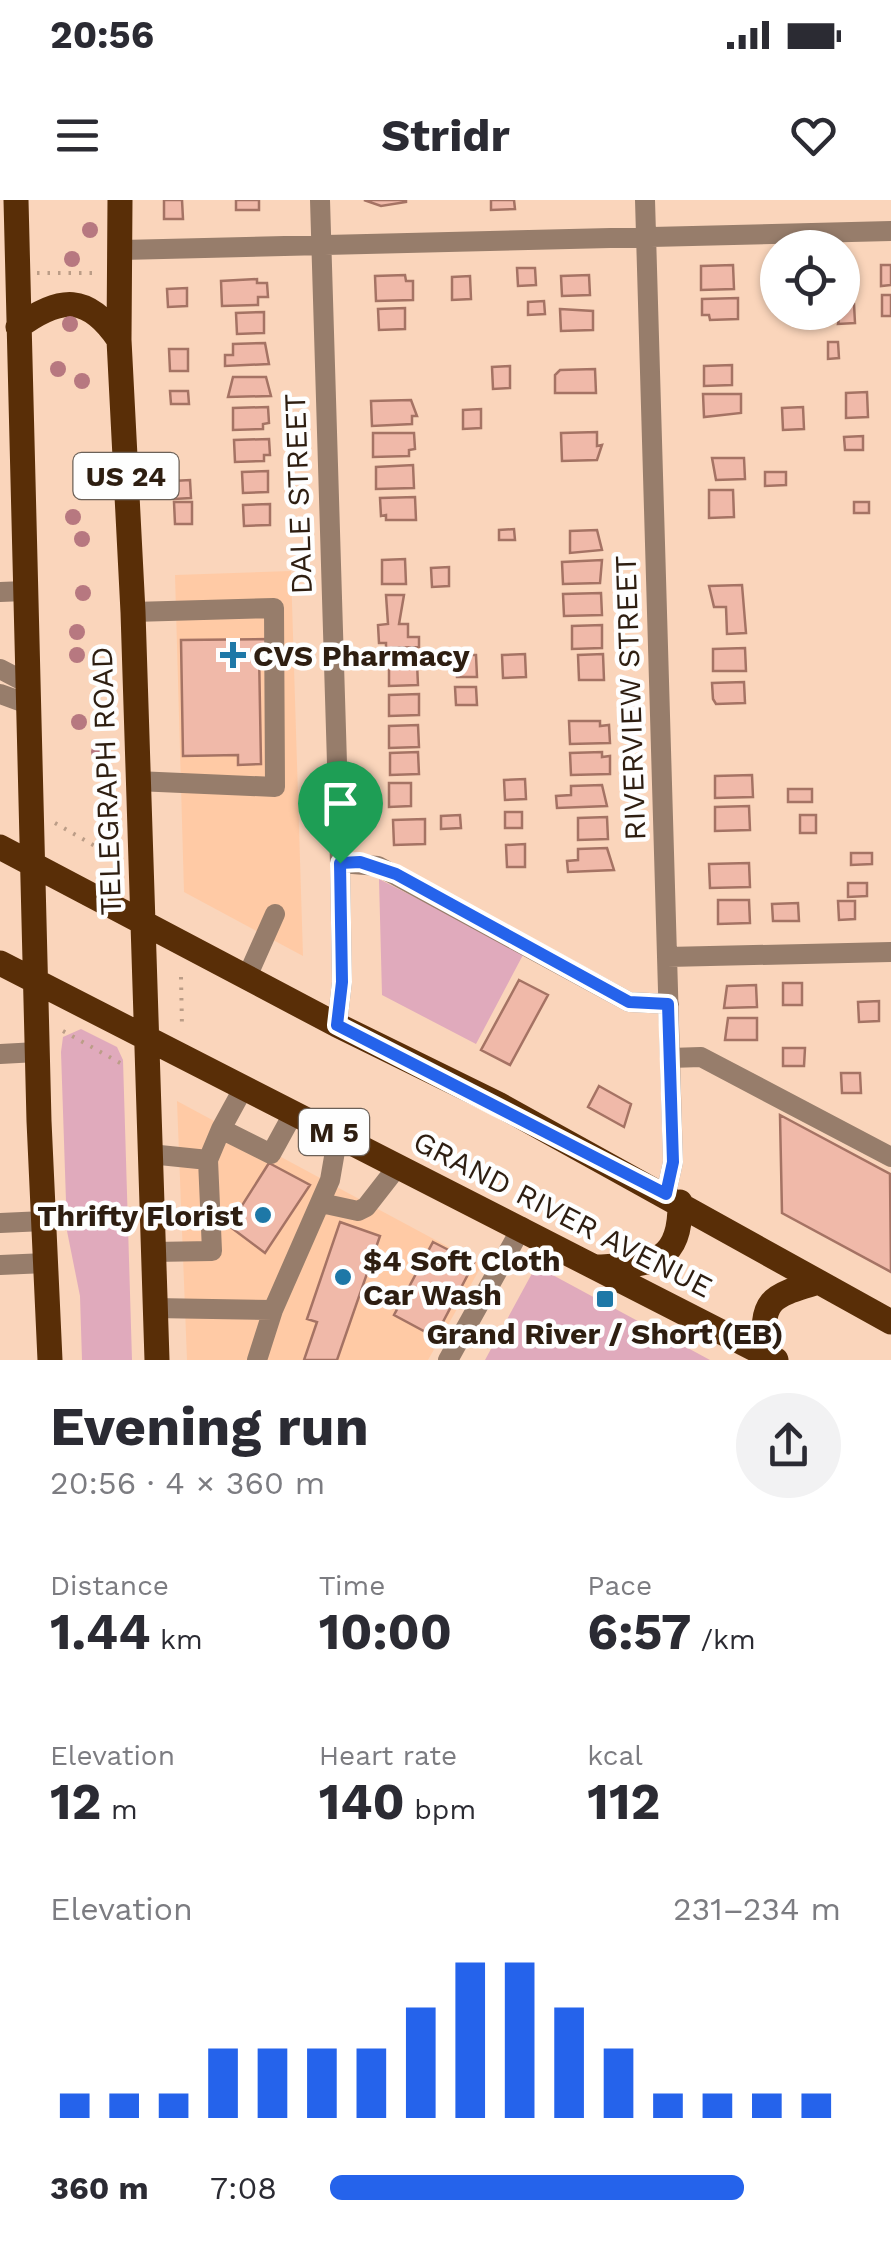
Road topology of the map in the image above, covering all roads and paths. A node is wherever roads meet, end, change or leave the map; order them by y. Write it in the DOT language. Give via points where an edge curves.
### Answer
graph roads {
  1 [pos="16,200"];
  2 [pos="120,200"];
  3 [pos="320,200"];
  4 [pos="646,200"];
  5 [pos="891,231"];
  6 [pos="646,238"];
  7 [pos="321,246"];
  8 [pos="122,250"];
  9 [pos="9,254"];
  10 [pos="38,273"];
  11 [pos="97,273"];
  12 [pos="18,328"];
  13 [pos="118,340"];
  14 [pos="12,592"];
  15 [pos="132,612"];
  16 [pos="0,668"];
  17 [pos="0,694"];
  18 [pos="28,694"];
  19 [pos="136,781"];
  20 [pos="55,823"];
  21 [pos="0,846"];
  22 [pos="116,858"];
  23 [pos="340,863"];
  24 [pos="33,865"];
  25 [pos="275,914"];
  26 [pos="143,923"];
  27 [pos="891,952"];
  28 [pos="667,957"];
  29 [pos="0,963"];
  30 [pos="181,977"];
  31 [pos="247,977"];
  32 [pos="36,981"];
  33 [pos="668,1004"];
  34 [pos="337,1025"];
  35 [pos="182,1027"];
  36 [pos="63,1031"];
  37 [pos="146,1037"];
  38 [pos="37,1052"];
  39 [pos="0,1054"];
  40 [pos="670,1058"];
  41 [pos="122,1064"];
  42 [pos="244,1087"];
  43 [pos="294,1112"];
  44 [pos="222,1129"];
  45 [pos="338,1134"];
  46 [pos="150,1154"];
  47 [pos="891,1157"];
  48 [pos="208,1160"];
  49 [pos="398,1166"];
  50 [pos="673,1198"];
  51 [pos="321,1203"];
  52 [pos="44,1221"];
  53 [pos="0,1223"];
  54 [pos="522,1227"];
  55 [pos="153,1252"];
  56 [pos="46,1263"];
  57 [pos="0,1264"];
  58 [pos="599,1268"];
  59 [pos="819,1282"];
  60 [pos="154,1308"];
  61 [pos="272,1310"];
  62 [pos="891,1322"];
  63 [pos="770,1357"];
  64 [pos="51,1358"];
  65 [pos="156,1360"];
  66 [pos="258,1360"];
  67 [pos="448,1360"];
  1 -- 9 [label="main road"];
  2 -- 8 [label="main road, TELEGRAPH ROAD / US 24"];
  3 -- 7 [label="street, DALE STREET"];
  4 -- 6 [label="street, RIVERVIEW STREET"];
  5 -- 6 [label="street"];
  6 -- 7 [label="street"];
  6 -- 28 [label="street, RIVERVIEW STREET"];
  7 -- 8 [label="street"];
  7 -- 23 [label="street, DALE STREET"];
  8 -- 13 [label="main road, TELEGRAPH ROAD / US 24"];
  9 -- 12 [label="main road"];
  10 -- 11 [label="path"];
  12 -- 13 [label="main road" via="66,303 104,318"];
  12 -- 14 [label="main road"];
  13 -- 15 [label="main road, TELEGRAPH ROAD / US 24"];
  14 -- 18 [label="main road"];
  15 -- 19 [label="main road, TELEGRAPH ROAD / US 24"];
  15 -- 19 [label="street" via="274,608 274,787"];
  16 -- 18 [label="street"];
  17 -- 18 [label="street"];
  18 -- 24 [label="main road"];
  19 -- 26 [label="main road, TELEGRAPH ROAD / US 24"];
  20 -- 22 [label="path"];
  21 -- 24 [label="main road, GRAND RIVER AVENUE"];
  23 -- 33 [label="street" via="378,866 629,1002"];
  23 -- 34 [label="street, DALE STREET"];
  24 -- 26 [label="main road, GRAND RIVER AVENUE"];
  24 -- 32 [label="main road"];
  25 -- 31 [label="street"];
  26 -- 31 [label="main road, GRAND RIVER AVENUE"];
  26 -- 37 [label="main road, TELEGRAPH ROAD / US 24"];
  27 -- 28 [label="street"];
  28 -- 33 [label="street, RIVERVIEW STREET"];
  29 -- 32 [label="main road, GRAND RIVER AVENUE / M 5"];
  30 -- 35 [label="path"];
  31 -- 34 [label="main road, GRAND RIVER AVENUE"];
  32 -- 37 [label="main road, GRAND RIVER AVENUE / M 5"];
  32 -- 38 [label="main road"];
  33 -- 40 [label="street, RIVERVIEW STREET"];
  34 -- 50 [label="main road, GRAND RIVER AVENUE"];
  36 -- 41 [label="path"];
  37 -- 42 [label="main road, GRAND RIVER AVENUE / M 5"];
  37 -- 46 [label="main road, TELEGRAPH ROAD / US 24"];
  38 -- 39 [label="street"];
  38 -- 52 [label="main road"];
  40 -- 47 [label="street" via="701,1057"];
  40 -- 50 [label="street, RIVERVIEW STREET"];
  42 -- 43 [label="main road, GRAND RIVER AVENUE / M 5"];
  42 -- 44 [label="street"];
  43 -- 44 [label="street" via="270,1154"];
  43 -- 45 [label="main road, GRAND RIVER AVENUE / M 5"];
  44 -- 48 [label="street"];
  45 -- 49 [label="main road, GRAND RIVER AVENUE / M 5"];
  45 -- 51 [label="street"];
  46 -- 48 [label="street"];
  46 -- 55 [label="main road, TELEGRAPH ROAD / US 24"];
  48 -- 55 [label="street" via="212,1250"];
  49 -- 51 [label="street" via="366,1208"];
  49 -- 54 [label="main road, GRAND RIVER AVENUE / M 5"];
  50 -- 58 [label="main road" via="680,1223 672,1248 655,1262"];
  50 -- 59 [label="main road, GRAND RIVER AVENUE"];
  51 -- 61 [label="street"];
  52 -- 53 [label="street"];
  52 -- 56 [label="main road"];
  54 -- 58 [label="main road, GRAND RIVER AVENUE / M 5"];
  54 -- 67 [label="street"];
  55 -- 60 [label="main road, TELEGRAPH ROAD / US 24"];
  56 -- 57 [label="street"];
  56 -- 64 [label="main road"];
  58 -- 63 [label="main road, GRAND RIVER AVENUE / M 5"];
  59 -- 62 [label="main road, GRAND RIVER AVENUE"];
  59 -- 63 [label="main road" via="772,1300 764,1311"];
  60 -- 61 [label="street"];
  60 -- 65 [label="main road, TELEGRAPH ROAD / US 24"];
  61 -- 66 [label="street"];
}
